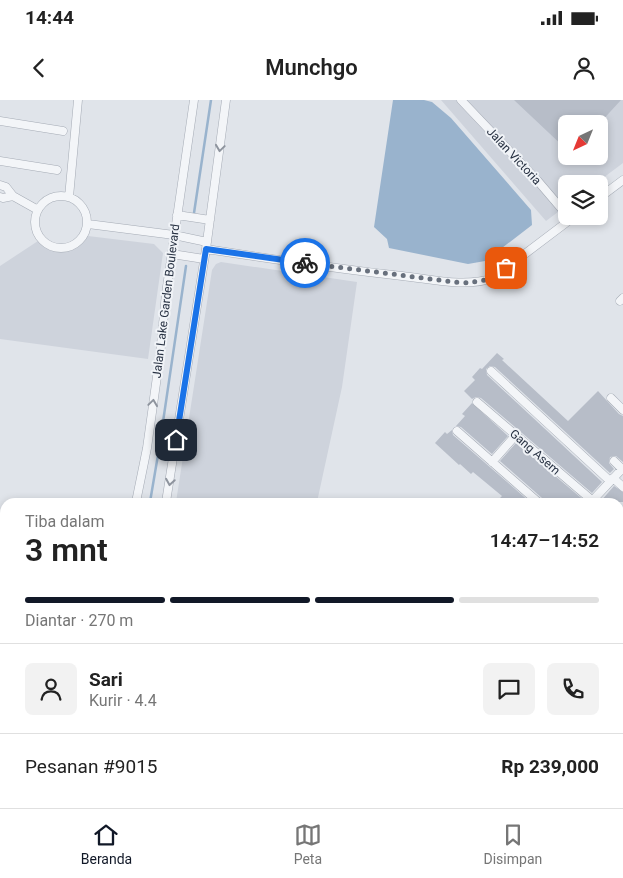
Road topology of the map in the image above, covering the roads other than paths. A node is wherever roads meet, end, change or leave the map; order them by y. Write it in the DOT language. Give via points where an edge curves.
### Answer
graph roads {
  1 [pos="78,100"];
  2 [pos="194,100"];
  3 [pos="226,100"];
  4 [pos="461,100"];
  5 [pos="0,121"];
  6 [pos="63,130"];
  7 [pos="0,161"];
  8 [pos="57,170"];
  9 [pos="623,180"];
  10 [pos="0,184"];
  11 [pos="608,191"];
  12 [pos="13,196"];
  13 [pos="0,197"];
  14 [pos="69,197"];
  15 [pos="558,203"];
  16 [pos="38,210"];
  17 [pos="177,215"];
  18 [pos="210,220"];
  19 [pos="88,224"];
  20 [pos="559,225"];
  21 [pos="174,235"];
  22 [pos="207,245"];
  23 [pos="172,254"];
  24 [pos="204,259"];
  25 [pos="491,371"];
  26 [pos="611,398"];
  27 [pos="477,402"];
  28 [pos="623,410"];
  29 [pos="457,431"];
  30 [pos="515,436"];
  31 [pos="614,461"];
  32 [pos="492,462"];
  33 [pos="623,470"];
  34 [pos="612,480"];
  35 [pos="623,487"];
  36 [pos="137,498"];
  37 [pos="167,498"];
  38 [pos="533,498"];
  39 [pos="588,498"];
  40 [pos="596,498"];
  1 -- 14 [label="street"];
  2 -- 17 [label="street, Jalan Lake Garden Boulevard"];
  3 -- 18 [label="street, one-way"];
  4 -- 15 [label="street, Jalan Victoria"];
  5 -- 6 [label="street"];
  7 -- 8 [label="street"];
  9 -- 11 [label="street"];
  10 -- 12 [label="street"];
  12 -- 13 [label="street"];
  12 -- 16 [label="street"];
  14 -- 16 [label="street" via="54,196"];
  14 -- 19 [label="street" via="83,207"];
  16 -- 19 [label="street" via="36,231 46,244 55,248 73,246 80,241"];
  17 -- 18 [label="street"];
  17 -- 21 [label="street, Jalan Lake Garden Boulevard"];
  18 -- 22 [label="street"];
  19 -- 21 [label="street"];
  20 -- 22 [label="street" via="493,278 462,283 366,272"];
  21 -- 22 [label="street"];
  21 -- 23 [label="street, Jalan Lake Garden Boulevard"];
  22 -- 24 [label="street"];
  23 -- 24 [label="street"];
  36 -- 23 [label="street, Jalan Lake Garden Boulevard, one-way" via="147,448"];
  24 -- 37 [label="street, one-way"];
  25 -- 34 [label="street"];
  26 -- 28 [label="street"];
  27 -- 30 [label="street, Gang Asem"];
  29 -- 32 [label="street"];
  30 -- 32 [label="street"];
  30 -- 39 [label="street, Gang Asem"];
  31 -- 33 [label="street"];
  32 -- 38 [label="street"];
  33 -- 34 [label="street"];
  34 -- 35 [label="street"];
  34 -- 40 [label="street"];
}
